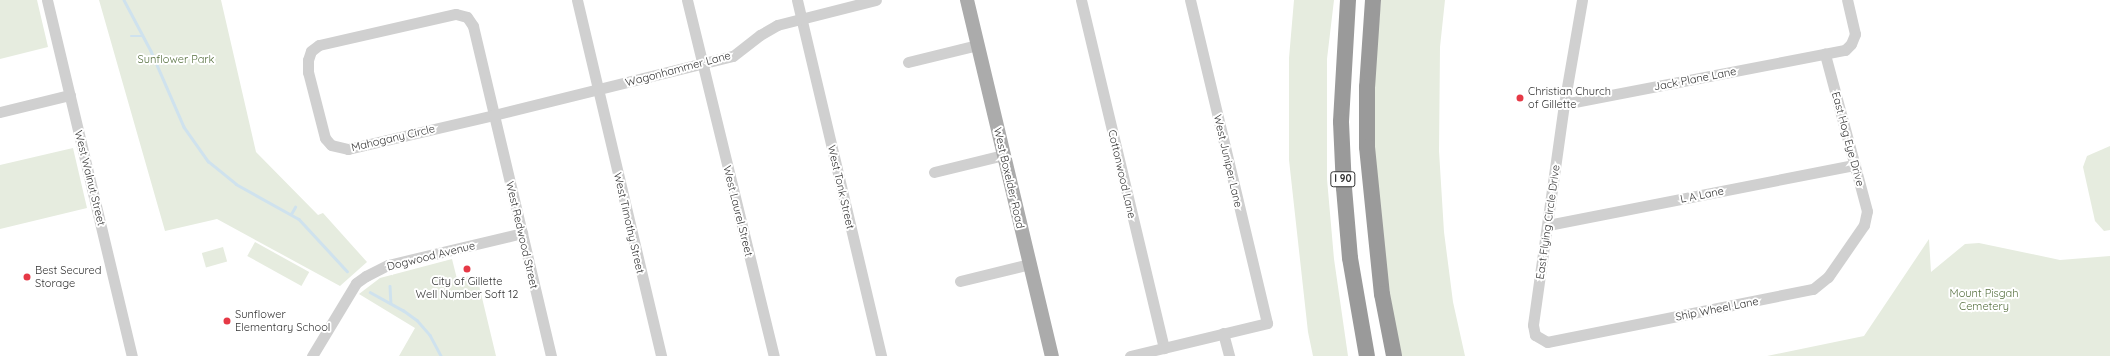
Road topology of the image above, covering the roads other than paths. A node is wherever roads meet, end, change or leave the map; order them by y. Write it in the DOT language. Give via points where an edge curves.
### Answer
graph roads {
  1 [pos="47,0"];
  2 [pos="577,0"];
  3 [pos="687,0"];
  4 [pos="797,0"];
  5 [pos="876,0"];
  6 [pos="967,0"];
  7 [pos="1081,0"];
  8 [pos="1190,0"];
  9 [pos="1348,0"];
  10 [pos="1373,0"];
  11 [pos="1582,0"];
  12 [pos="1846,0"];
  13 [pos="801,18"];
  14 [pos="978,45"];
  15 [pos="1825,54"];
  16 [pos="908,62"];
  17 [pos="702,65"];
  18 [pos="1342,73"];
  19 [pos="598,89"];
  20 [pos="70,95"];
  21 [pos="1564,104"];
  22 [pos="0,112"];
  23 [pos="494,115"];
  24 [pos="1004,155"];
  25 [pos="1855,165"];
  26 [pos="934,172"];
  27 [pos="1548,225"];
  28 [pos="1864,225"];
  29 [pos="522,233"];
  30 [pos="1378,254"];
  31 [pos="1030,264"];
  32 [pos="960,281"];
  33 [pos="1224,334"];
  34 [pos="1539,339"];
  35 [pos="1164,348"];
  36 [pos="132,356"];
  37 [pos="312,356"];
  38 [pos="551,356"];
  39 [pos="661,356"];
  40 [pos="774,356"];
  41 [pos="881,356"];
  42 [pos="1052,356"];
  43 [pos="1130,356"];
  44 [pos="1229,356"];
  45 [pos="1356,356"];
  46 [pos="1367,356"];
  47 [pos="1394,356"];
  48 [pos="1400,356"];
  1 -- 20 [label="street, West Walnut Street"];
  2 -- 19 [label="street, West Timothy Street"];
  3 -- 17 [label="street, West Laurel Street"];
  4 -- 13 [label="street, West Tonk Street"];
  5 -- 13 [label="street, Wagonhammer Lane"];
  6 -- 14 [label="main road, West Boxelder Road"];
  7 -- 35 [label="street, Cottonwood Lane"];
  8 -- 33 [label="street, West Juniper Lane" via="1267,323"];
  9 -- 18 [label="highway, I 90"];
  10 -- 30 [label="highway, I 90" via="1367,87 1367,147"];
  11 -- 21 [label="street, East Flying Circle Drive"];
  12 -- 15 [label="street, Jack Plane Lane" via="1855,34 1845,50"];
  13 -- 17 [label="street, Wagonhammer Lane" via="777,25 760,34 733,56"];
  13 -- 41 [label="street, West Tonk Street"];
  14 -- 16 [label="street"];
  14 -- 24 [label="main road, West Boxelder Road"];
  15 -- 21 [label="street, Jack Plane Lane"];
  15 -- 25 [label="street, East Hog Eye Drive"];
  17 -- 19 [label="street, Wagonhammer Lane"];
  17 -- 40 [label="street, West Laurel Street"];
  18 -- 45 [label="highway, I 90" via="1336,176"];
  18 -- 46 [label="highway, I 90" via="1340,122 1348,235"];
  19 -- 23 [label="street, Wagonhammer Lane"];
  19 -- 39 [label="street, West Timothy Street"];
  20 -- 22 [label="street"];
  20 -- 36 [label="street, West Walnut Street"];
  21 -- 27 [label="street, East Flying Circle Drive"];
  23 -- 23 [label="street, Mahogany Circle" via="339,149 330,145 325,138 308,72 308,60 312,51 319,46 456,14 467,17 473,26"];
  23 -- 29 [label="street, West Redwood Street"];
  24 -- 26 [label="street"];
  24 -- 31 [label="main road, West Boxelder Road"];
  25 -- 27 [label="street, L A Lane"];
  25 -- 28 [label="street, East Hog Eye Drive" via="1867,211"];
  27 -- 34 [label="street, East Flying Circle Drive" via="1533,325"];
  28 -- 34 [label="street, Ship Wheel Lane" via="1828,278 1813,289 1556,341"];
  29 -- 37 [label="street, Dogwood Avenue" via="388,266 366,276 356,283"];
  29 -- 38 [label="street, West Redwood Street"];
  30 -- 47 [label="highway, I 90"];
  30 -- 48 [label="highway, I 90"];
  31 -- 32 [label="street"];
  31 -- 42 [label="main road, West Boxelder Road"];
  33 -- 35 [label="street"];
  33 -- 44 [label="street"];
  35 -- 43 [label="street"];
}
